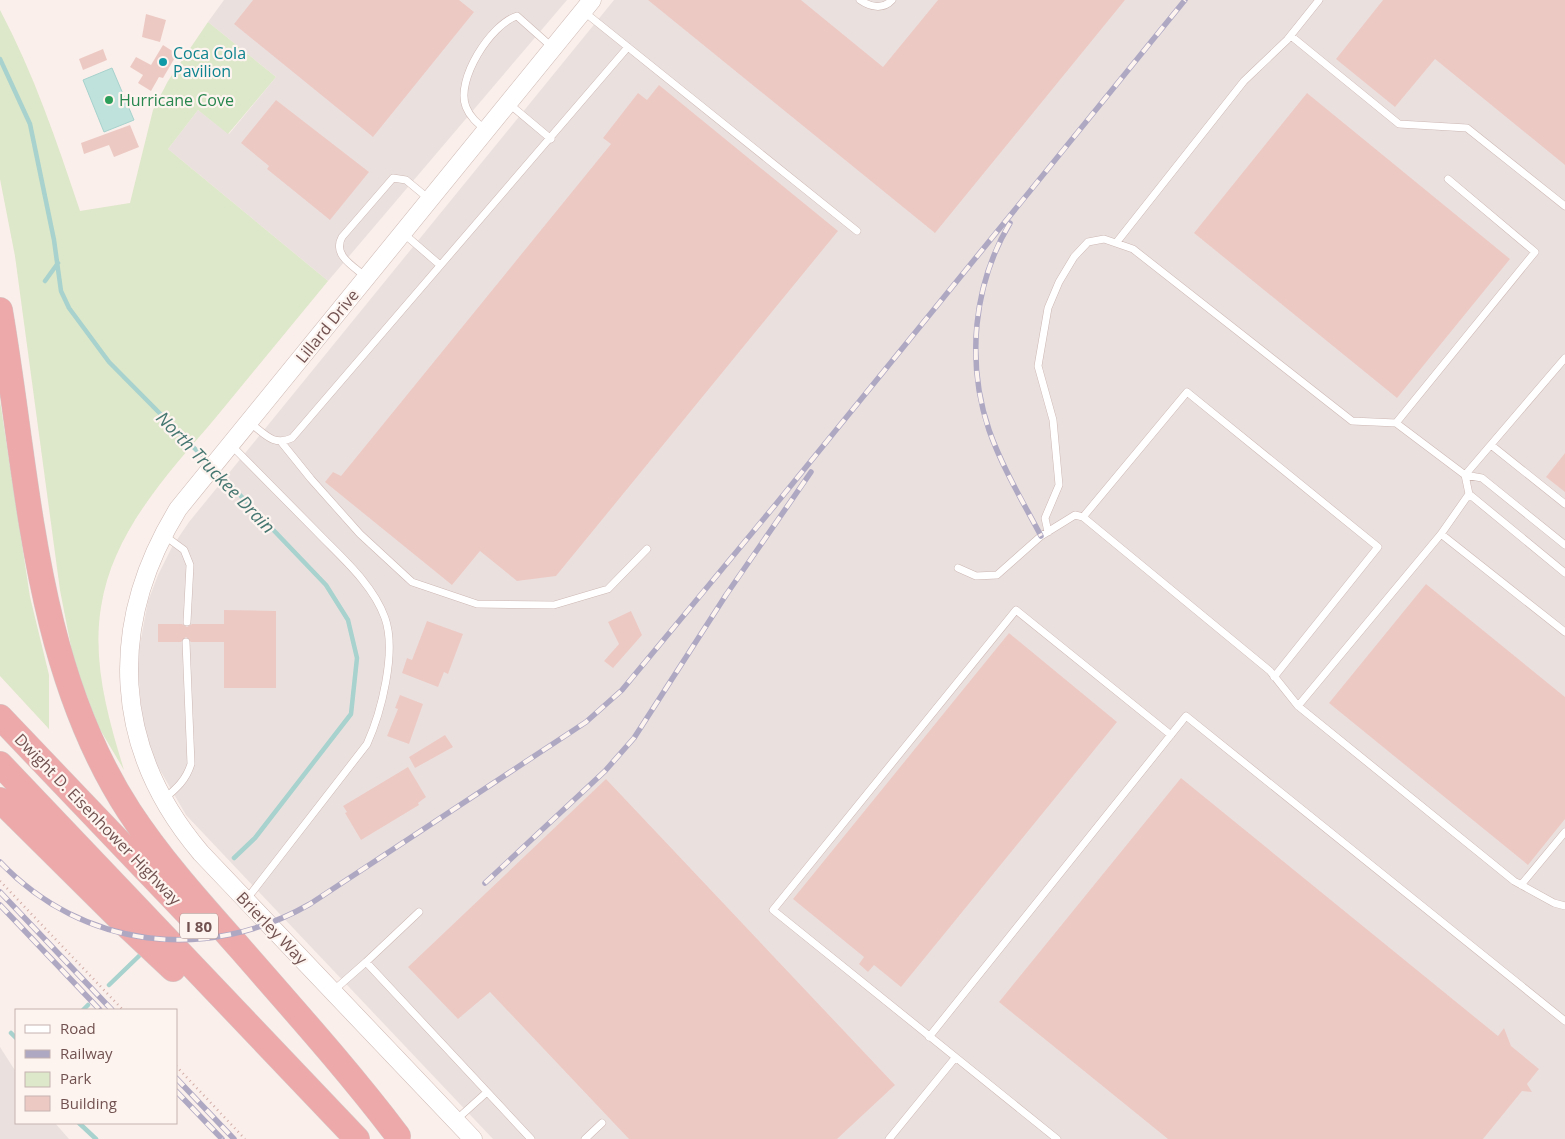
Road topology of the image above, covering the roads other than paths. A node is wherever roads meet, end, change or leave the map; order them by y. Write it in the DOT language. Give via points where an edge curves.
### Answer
graph roads {
  1 [pos="860,0"];
  2 [pos="892,0"];
  3 [pos="1319,0"];
  4 [pos="588,5"];
  5 [pos="1290,36"];
  6 [pos="628,47"];
  7 [pos="553,48"];
  8 [pos="508,103"];
  9 [pos="486,130"];
  10 [pos="551,139"];
  11 [pos="1448,179"];
  12 [pos="430,200"];
  13 [pos="1565,206"];
  14 [pos="857,230"];
  15 [pos="402,233"];
  16 [pos="1116,243"];
  17 [pos="440,265"];
  18 [pos="366,278"];
  19 [pos="0,310"];
  20 [pos="1565,358"];
  21 [pos="249,422"];
  22 [pos="1396,423"];
  23 [pos="282,443"];
  24 [pos="1491,445"];
  25 [pos="226,450"];
  26 [pos="1465,475"];
  27 [pos="1469,494"];
  28 [pos="1565,504"];
  29 [pos="1083,517"];
  30 [pos="1048,532"];
  31 [pos="1441,534"];
  32 [pos="162,535"];
  33 [pos="1565,545"];
  34 [pos="647,549"];
  35 [pos="958,568"];
  36 [pos="1565,573"];
  37 [pos="187,622"];
  38 [pos="1565,632"];
  39 [pos="186,642"];
  40 [pos="1274,677"];
  41 [pos="129,682"];
  42 [pos="1298,706"];
  43 [pos="0,716"];
  44 [pos="1172,735"];
  45 [pos="0,764"];
  46 [pos="0,800"];
  47 [pos="163,800"];
  48 [pos="1565,832"];
  49 [pos="1522,885"];
  50 [pos="246,900"];
  51 [pos="1565,906"];
  52 [pos="419,912"];
  53 [pos="366,962"];
  54 [pos="333,992"];
  55 [pos="233,1010"];
  56 [pos="1565,1021"];
  57 [pos="929,1037"];
  58 [pos="955,1058"];
  59 [pos="487,1092"];
  60 [pos="456,1121"];
  61 [pos="602,1123"];
  62 [pos="400,1137"];
  63 [pos="357,1139"];
  64 [pos="473,1139"];
  65 [pos="531,1139"];
  66 [pos="585,1139"];
  67 [pos="889,1139"];
  68 [pos="1056,1139"];
  1 -- 2 [label="lane" via="873,6 883,6"];
  3 -- 5 [label="lane"];
  4 -- 6 [label="lane"];
  4 -- 7 [label="street, Lillard Drive"];
  5 -- 13 [label="lane" via="1399,124 1467,128"];
  5 -- 16 [label="lane" via="1244,81"];
  6 -- 10 [label="lane"];
  6 -- 14 [label="lane"];
  7 -- 8 [label="street, Lillard Drive"];
  7 -- 9 [label="lane" via="517,16 503,22 477,55 466,90 465,105 474,120"];
  8 -- 9 [label="street, Lillard Drive"];
  8 -- 10 [label="lane"];
  9 -- 12 [label="street, Lillard Drive"];
  10 -- 17 [label="lane"];
  11 -- 22 [label="lane" via="1535,252"];
  12 -- 15 [label="street, Lillard Drive"];
  12 -- 18 [label="lane" via="406,180 393,178 342,237 338,244 340,253"];
  15 -- 17 [label="lane"];
  15 -- 18 [label="street, Lillard Drive"];
  16 -- 22 [label="lane" via="1133,249 1352,421"];
  16 -- 30 [label="lane" via="1104,239 1088,242 1074,257 1048,308 1038,366 1053,420 1059,485 1045,518"];
  17 -- 23 [label="lane" via="305,425"];
  18 -- 21 [label="street, Lillard Drive"];
  19 -- 62 [label="highway" via="48,608 60,658 91,740 128,810 152,845 357,1082"];
  20 -- 24 [label="lane"];
  21 -- 23 [label="lane"];
  21 -- 25 [label="street, Lillard Drive"];
  22 -- 26 [label="lane"];
  23 -- 34 [label="lane" via="360,534 412,582 477,604 554,605 608,589"];
  24 -- 26 [label="lane"];
  24 -- 28 [label="lane"];
  25 -- 32 [label="street, Lillard Drive" via="178,509"];
  25 -- 50 [label="lane" via="350,567 377,601 389,634 385,684 378,717 367,744"];
  26 -- 27 [label="lane"];
  26 -- 33 [label="lane" via="1482,478"];
  27 -- 31 [label="lane"];
  27 -- 36 [label="lane"];
  29 -- 30 [label="lane" via="1075,514"];
  29 -- 40 [label="lane"];
  29 -- 40 [label="lane" via="1187,392 1378,547"];
  30 -- 35 [label="lane" via="997,575 976,576"];
  31 -- 38 [label="lane"];
  31 -- 42 [label="lane"];
  32 -- 37 [label="lane" via="184,550 190,565"];
  32 -- 41 [label="street, Lillard Drive" via="138,598 131,631"];
  39 -- 47 [label="lane" via="191,764 181,784"];
  40 -- 42 [label="lane"];
  41 -- 47 [label="street, Brierley Way" via="138,739"];
  42 -- 49 [label="lane"];
  43 -- 62 [label="highway, Dwight D. Eisenhower Highway / I 80"];
  44 -- 56 [label="lane" via="1186,716"];
  44 -- 57 [label="lane"];
  44 -- 57 [label="lane" via="1016,610 773,910"];
  45 -- 55 [label="highway, Dwight D. Eisenhower Highway / I 80"];
  46 -- 55 [label="highway" via="168,965"];
  47 -- 50 [label="street, Brierley Way" via="191,842"];
  48 -- 49 [label="lane"];
  49 -- 51 [label="lane"];
  50 -- 54 [label="street, Brierley Way"];
  52 -- 53 [label="lane"];
  53 -- 54 [label="lane"];
  53 -- 59 [label="lane"];
  54 -- 60 [label="street, Brierley Way"];
  55 -- 63 [label="highway, Dwight D. Eisenhower Highway / I 80"];
  57 -- 58 [label="lane"];
  58 -- 67 [label="lane"];
  58 -- 68 [label="lane"];
  59 -- 60 [label="lane"];
  59 -- 65 [label="lane"];
  60 -- 64 [label="street, Brierley Way"];
  61 -- 66 [label="lane"];
}
